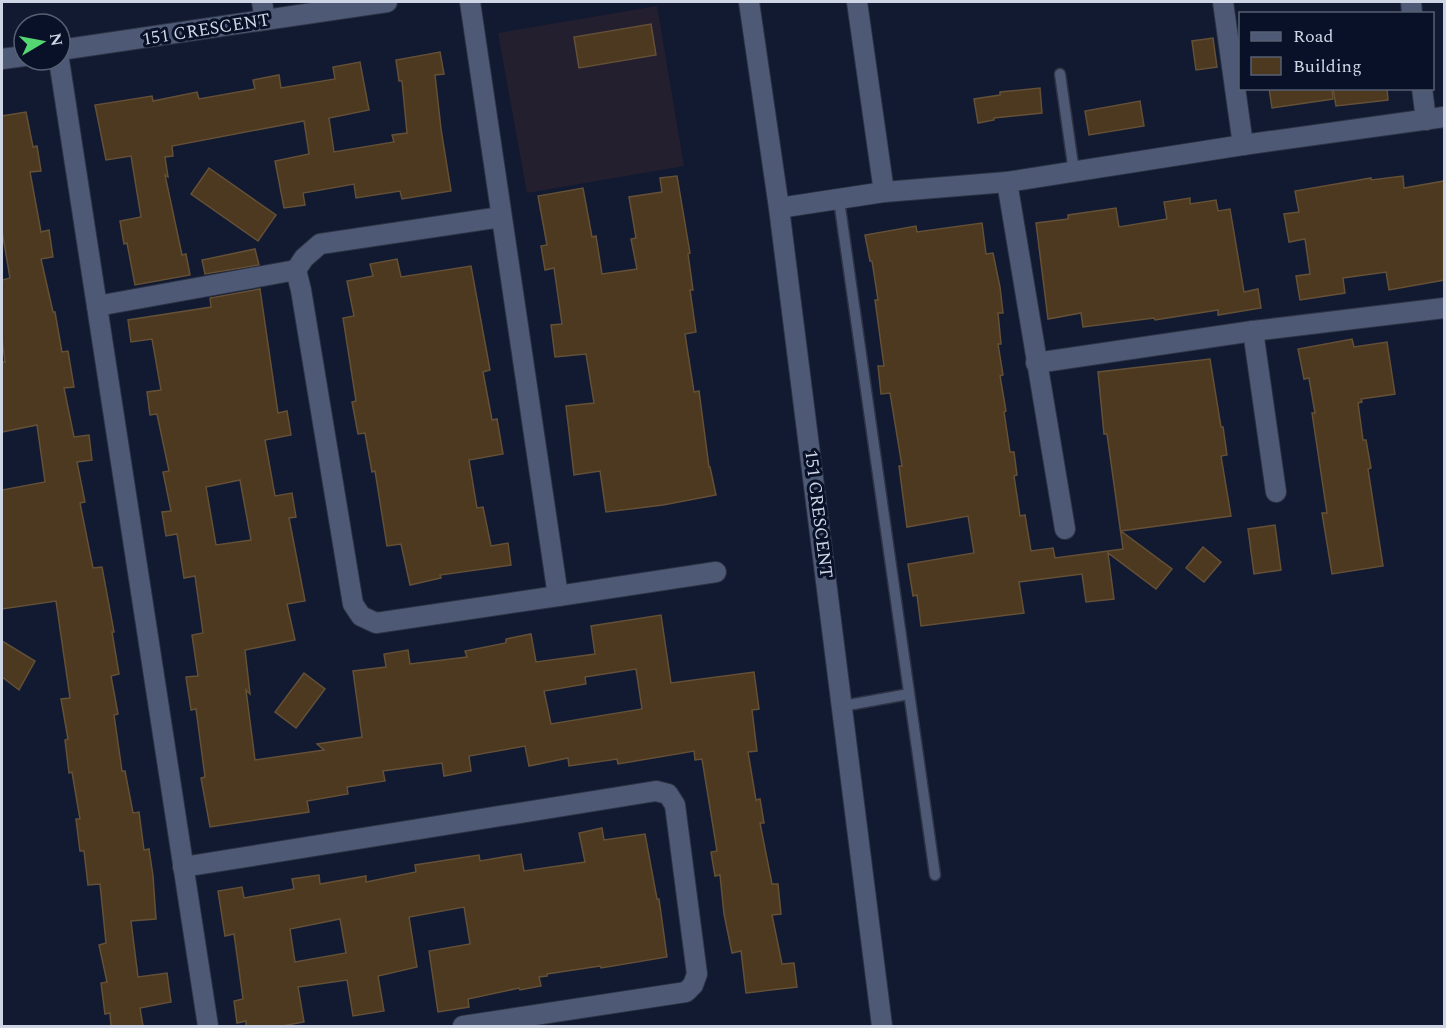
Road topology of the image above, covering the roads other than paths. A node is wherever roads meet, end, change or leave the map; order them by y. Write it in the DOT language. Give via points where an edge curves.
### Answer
graph roads {
  1 [pos="387,2"];
  2 [pos="470,2"];
  3 [pos="749,2"];
  4 [pos="857,2"];
  5 [pos="1223,2"];
  6 [pos="264,10"];
  7 [pos="72,48"];
  8 [pos="60,72"];
  9 [pos="1060,74"];
  10 [pos="1423,90"];
  11 [pos="1435,118"];
  12 [pos="1243,145"];
  13 [pos="1074,172"];
  14 [pos="1007,182"];
  15 [pos="884,192"];
  16 [pos="839,200"];
  17 [pos="779,208"];
  18 [pos="501,217"];
  19 [pos="296,270"];
  20 [pos="97,306"];
  21 [pos="1444,308"];
  22 [pos="1253,331"];
  23 [pos="1036,363"];
  24 [pos="1276,492"];
  25 [pos="1065,530"];
  26 [pos="716,572"];
  27 [pos="558,596"];
  28 [pos="909,694"];
  29 [pos="843,706"];
  30 [pos="183,867"];
  31 [pos="935,875"];
  32 [pos="208,1026"];
  33 [pos="463,1026"];
  34 [pos="882,1026"];
  1 -- 6 [label="street, 151 CRESCENT"];
  2 -- 18 [label="street"];
  3 -- 17 [label="street, 151 CRESCENT"];
  4 -- 15 [label="street"];
  5 -- 12 [label="street"];
  6 -- 7 [label="street, 151 CRESCENT"];
  8 -- 20 [label="street"];
  9 -- 13 [label="lane"];
  10 -- 11 [label="street"];
  11 -- 12 [label="street"];
  12 -- 13 [label="street"];
  13 -- 14 [label="street"];
  14 -- 15 [label="street"];
  14 -- 23 [label="street"];
  15 -- 16 [label="street"];
  16 -- 17 [label="street"];
  16 -- 28 [label="lane"];
  17 -- 29 [label="street, 151 CRESCENT"];
  18 -- 19 [label="street" via="320,244"];
  18 -- 27 [label="street"];
  19 -- 20 [label="street"];
  19 -- 27 [label="street" via="353,604 361,616 376,623"];
  20 -- 30 [label="street"];
  21 -- 22 [label="street"];
  22 -- 23 [label="street"];
  22 -- 24 [label="street"];
  23 -- 25 [label="street"];
  26 -- 27 [label="street"];
  28 -- 29 [label="lane"];
  28 -- 31 [label="lane"];
  29 -- 34 [label="street, 151 CRESCENT"];
  30 -- 32 [label="street"];
  30 -- 33 [label="street" via="656,790 668,795 675,805 697,974 693,985 686,992"];
}
